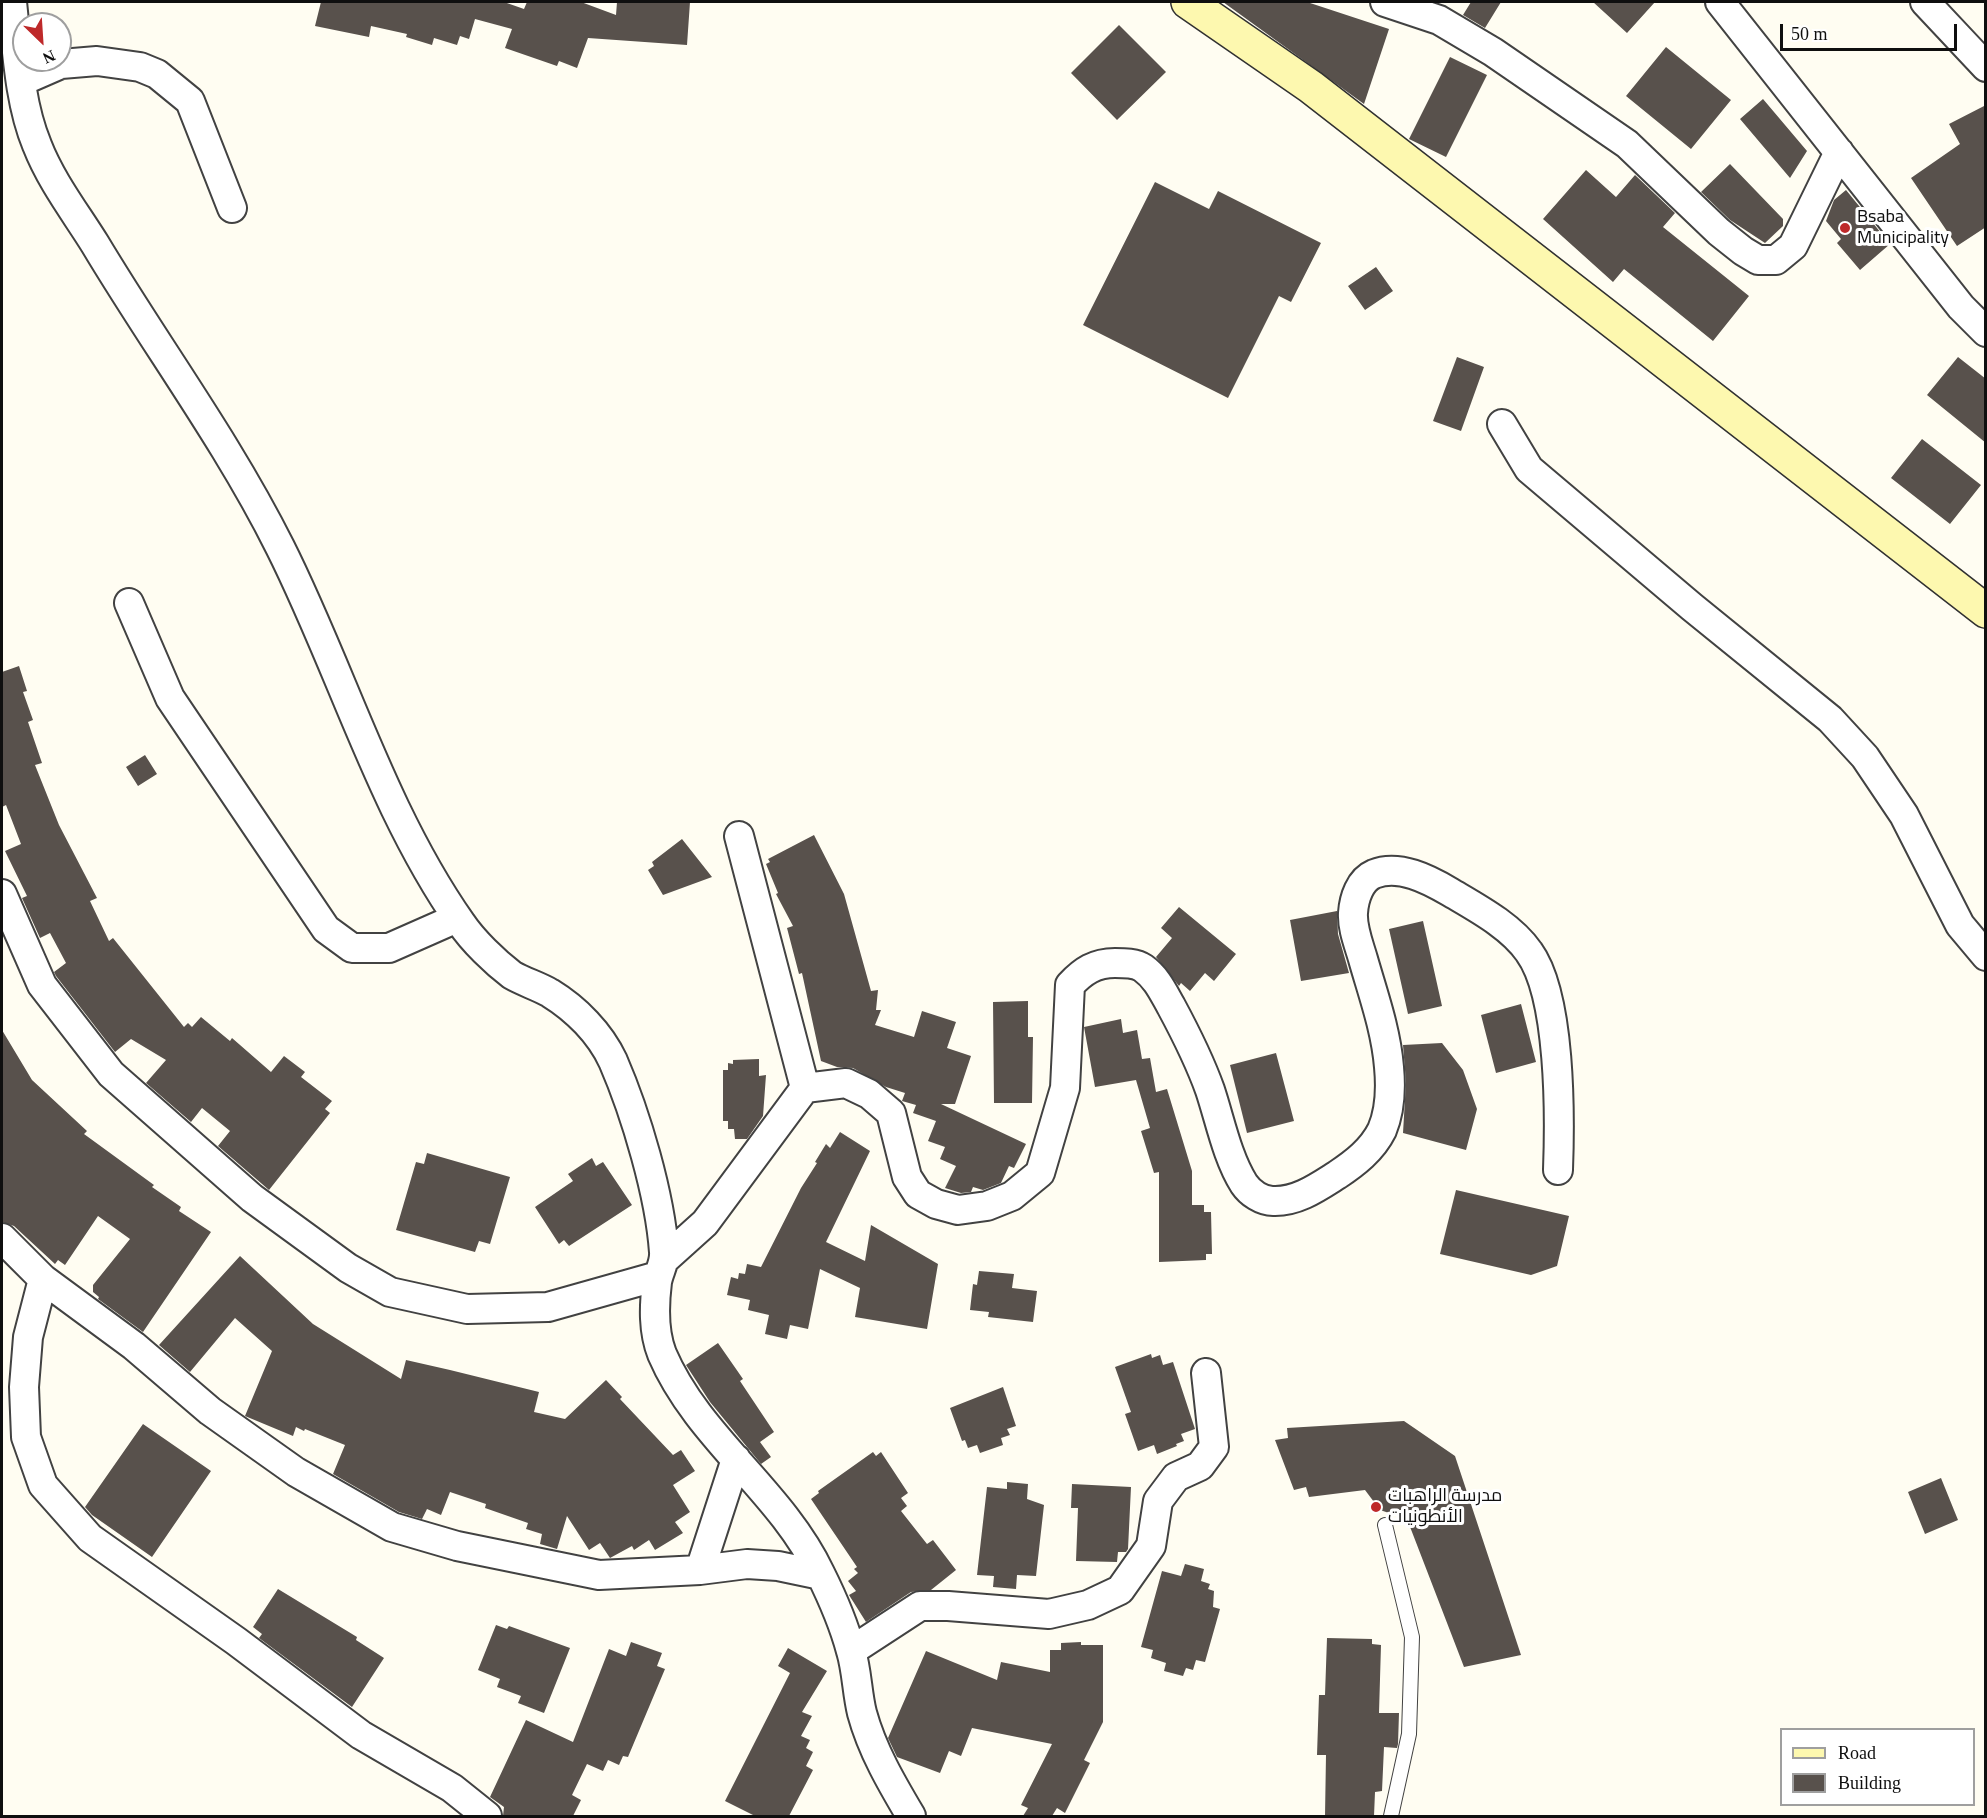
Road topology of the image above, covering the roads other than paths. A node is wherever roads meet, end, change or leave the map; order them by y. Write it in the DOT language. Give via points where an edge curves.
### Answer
graph roads {
  1 [pos="12,2"];
  2 [pos="1188,2"];
  3 [pos="1385,2"];
  4 [pos="1720,2"];
  5 [pos="1925,2"];
  6 [pos="1986,67"];
  7 [pos="22,81"];
  8 [pos="1839,152"];
  9 [pos="232,208"];
  10 [pos="1986,332"];
  11 [pos="1502,424"];
  12 [pos="129,603"];
  13 [pos="1986,610"];
  14 [pos="739,836"];
  15 [pos="2,894"];
  16 [pos="457,918"];
  17 [pos="1986,956"];
  18 [pos="805,1088"];
  19 [pos="1558,1170"];
  20 [pos="2,1238"];
  21 [pos="662,1268"];
  22 [pos="43,1279"];
  23 [pos="1206,1373"];
  24 [pos="736,1459"];
  25 [pos="1385,1524"];
  26 [pos="700,1570"];
  27 [pos="821,1575"];
  28 [pos="851,1651"];
  29 [pos="487,1816"];
  30 [pos="911,1816"];
  31 [pos="1391,1816"];
  1 -- 7 [label="street"];
  2 -- 13 [label="street" via="1311,87"];
  3 -- 8 [label="street" via="1439,20 1493,52 1627,144 1719,232 1758,260 1776,260 1792,246"];
  4 -- 8 [label="street"];
  5 -- 6 [label="street"];
  7 -- 9 [label="street" via="61,64 97,61 140,67 157,74 190,101"];
  7 -- 16 [label="street" via="33,133 49,172 249,488 281,549 409,836"];
  8 -- 10 [label="street" via="1961,307"];
  11 -- 17 [label="street" via="1529,470 1830,719 1865,756 1904,815 1960,925"];
  12 -- 16 [label="street" via="170,698 326,929 352,948 389,948"];
  14 -- 18 [label="street"];
  15 -- 21 [label="street" via="42,985 111,1074 252,1198 348,1268 390,1292 467,1309 548,1307"];
  16 -- 21 [label="street" via="513,975 549,992 570,1008 592,1029 612,1058 648,1166"];
  18 -- 19 [label="street" via="846,1083 869,1094 891,1113 907,1177 918,1194 958,1210 987,1206 1012,1196 1040,1173 1065,1088 1070,985 1093,966 1141,966 1156,980 1179,1021 1209,1086 1244,1184 1256,1196 1270,1201 1293,1199 1351,1165 1372,1146 1389,1105 1384,1039 1353,914 1358,891 1366,878 1384,870 1410,873 1441,887 1496,922 1530,953 1545,986 1559,1084"];
  18 -- 21 [label="street" via="705,1223"];
  20 -- 22 [label="street"];
  21 -- 24 [label="street" via="654,1322 661,1350 699,1414"];
  22 -- 26 [label="street" via="134,1346 210,1411 296,1472 392,1527 457,1546 599,1575"];
  22 -- 29 [label="street" via="28,1337 24,1387 26,1437 43,1485 90,1538 361,1735 452,1788"];
  23 -- 28 [label="street" via="1214,1447 1200,1466 1176,1477 1158,1501 1151,1546 1120,1590 1088,1605 1049,1614 920,1606"];
  24 -- 26 [label="street"];
  24 -- 27 [label="street" via="796,1529"];
  25 -- 31 [label="lane" via="1412,1637 1409,1734"];
  26 -- 27 [label="street" via="747,1564"];
  27 -- 28 [label="street"];
  28 -- 30 [label="street" via="875,1748"];
}
